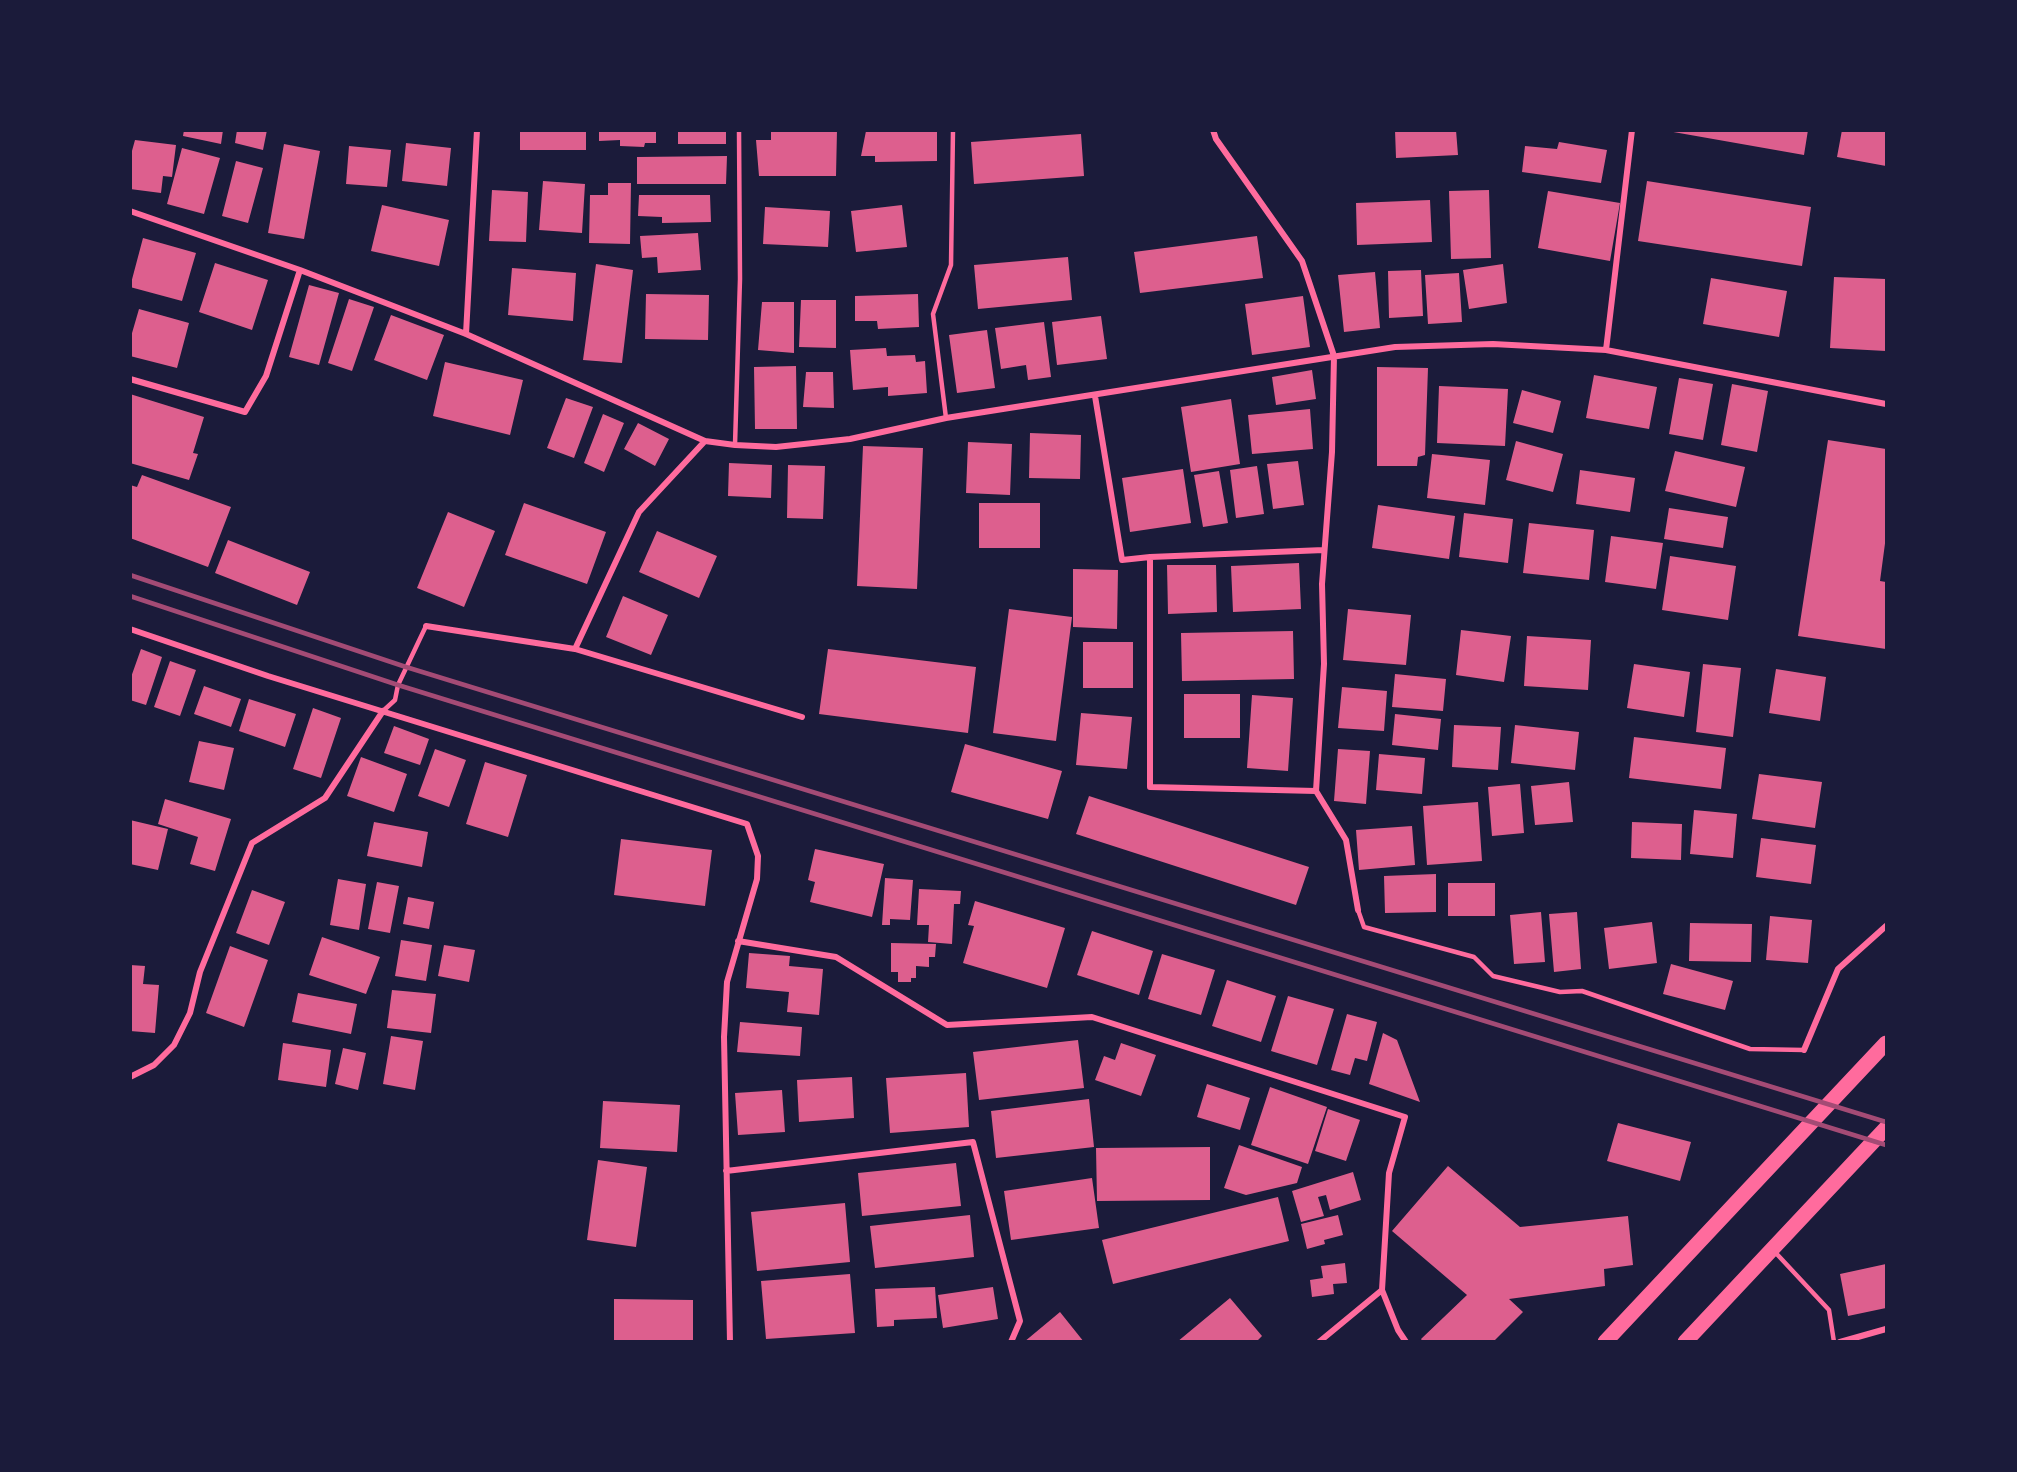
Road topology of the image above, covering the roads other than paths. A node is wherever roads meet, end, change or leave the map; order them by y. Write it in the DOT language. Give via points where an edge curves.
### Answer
graph roads {
  1 [pos="477,130"];
  2 [pos="739,130"];
  3 [pos="953,130"];
  4 [pos="1213,130"];
  5 [pos="1632,130"];
  6 [pos="130,211"];
  7 [pos="300,270"];
  8 [pos="466,334"];
  9 [pos="1606,350"];
  10 [pos="1334,356"];
  11 [pos="130,379"];
  12 [pos="1095,396"];
  13 [pos="1887,404"];
  14 [pos="946,418"];
  15 [pos="705,441"];
  16 [pos="735,445"];
  17 [pos="1324,550"];
  18 [pos="1150,557"];
  19 [pos="426,626"];
  20 [pos="130,629"];
  21 [pos="575,649"];
  22 [pos="383,711"];
  23 [pos="802,717"];
  24 [pos="1316,791"];
  25 [pos="1358,910"];
  26 [pos="1887,926"];
  27 [pos="738,941"];
  28 [pos="1886,1044"];
  29 [pos="1804,1050"];
  30 [pos="130,1077"];
  31 [pos="1887,1128"];
  32 [pos="726,1171"];
  33 [pos="1772,1249"];
  34 [pos="1382,1290"];
  35 [pos="1887,1329"];
  36 [pos="730,1341"];
  37 [pos="1011,1341"];
  38 [pos="1319,1341"];
  39 [pos="1406,1341"];
  40 [pos="1605,1341"];
  41 [pos="1685,1341"];
  42 [pos="1834,1341"];
  43 [pos="1840,1341"];
  1 -- 8 [label="street"];
  2 -- 16 [label="lane"];
  3 -- 14 [label="lane" via="951,265 933,314"];
  4 -- 10 [label="street" via="1302,261"];
  5 -- 9 [label="street"];
  6 -- 7 [label="street"];
  7 -- 8 [label="street"];
  7 -- 11 [label="street" via="266,376 245,412"];
  8 -- 15 [label="street"];
  9 -- 10 [label="street" via="1493,344 1395,347"];
  9 -- 13 [label="street"];
  10 -- 12 [label="street"];
  10 -- 17 [label="street"];
  12 -- 14 [label="street"];
  12 -- 18 [label="street" via="1122,560"];
  14 -- 16 [label="street" via="849,439 776,447"];
  15 -- 16 [label="street"];
  15 -- 21 [label="street" via="639,512"];
  17 -- 18 [label="street"];
  17 -- 24 [label="street" via="1324,664"];
  18 -- 24 [label="street" via="1150,787"];
  19 -- 21 [label="street"];
  19 -- 22 [label="lane" via="398,685 395,700"];
  20 -- 22 [label="street"];
  21 -- 23 [label="street"];
  22 -- 27 [label="street" via="747,824 758,856 757,879"];
  22 -- 30 [label="street" via="326,798 252,843 200,972 190,1013 174,1045 154,1065"];
  24 -- 25 [label="street" via="1346,840"];
  25 -- 29 [label="lane" via="1364,927 1474,957 1493,976 1560,992 1582,991 1750,1049"];
  26 -- 29 [label="street" via="1838,969"];
  27 -- 32 [label="street" via="727,982 724,1037"];
  27 -- 34 [label="street" via="836,957 947,1025 1092,1017 1405,1117 1389,1173"];
  28 -- 40 [label="main road"];
  31 -- 33 [label="main road"];
  32 -- 36 [label="street"];
  32 -- 37 [label="street" via="973,1142 1020,1321"];
  33 -- 41 [label="main road"];
  33 -- 42 [label="lane" via="1829,1310"];
  34 -- 38 [label="street"];
  34 -- 39 [label="street"];
  35 -- 43 [label="street"];
}
